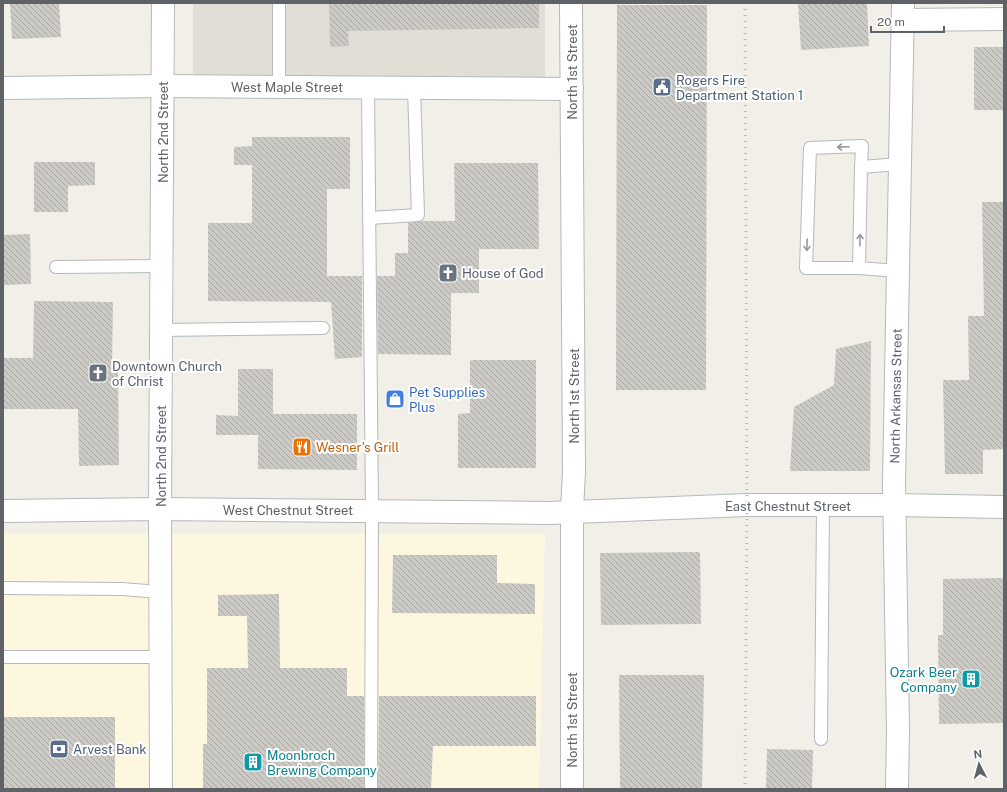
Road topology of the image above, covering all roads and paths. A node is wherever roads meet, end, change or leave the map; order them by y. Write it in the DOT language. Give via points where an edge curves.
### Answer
graph roads {
  1 [pos="163,3"];
  2 [pos="279,3"];
  3 [pos="571,3"];
  4 [pos="903,11"];
  5 [pos="1004,19"];
  6 [pos="164,86"];
  7 [pos="279,87"];
  8 [pos="3,88"];
  9 [pos="368,88"];
  10 [pos="414,88"];
  11 [pos="572,89"];
  12 [pos="900,164"];
  13 [pos="861,167"];
  14 [pos="369,218"];
  15 [pos="162,266"];
  16 [pos="56,267"];
  17 [pos="859,268"];
  18 [pos="898,271"];
  19 [pos="323,328"];
  20 [pos="162,330"];
  21 [pos="823,505"];
  22 [pos="895,505"];
  23 [pos="1004,507"];
  24 [pos="160,509"];
  25 [pos="3,511"];
  26 [pos="372,511"];
  27 [pos="572,511"];
  28 [pos="3,588"];
  29 [pos="160,592"];
  30 [pos="3,657"];
  31 [pos="160,657"];
  32 [pos="821,739"];
  33 [pos="161,789"];
  34 [pos="370,789"];
  35 [pos="572,789"];
  36 [pos="897,789"];
  1 -- 6 [label="street, North 2nd Street"];
  2 -- 7 [label="lane"];
  3 -- 11 [label="street, North 1st Street"];
  4 -- 5 [label="street"];
  4 -- 12 [label="street, North Arkansas Street"];
  6 -- 7 [label="street, West Maple Street"];
  6 -- 8 [label="street, West Maple Street"];
  6 -- 15 [label="street, North 2nd Street"];
  7 -- 9 [label="street, West Maple Street"];
  9 -- 10 [label="street, West Maple Street"];
  9 -- 14 [label="lane"];
  10 -- 11 [label="street, West Maple Street"];
  10 -- 14 [label="lane" via="418,215"];
  11 -- 27 [label="street, North 1st Street"];
  12 -- 13 [label="lane"];
  12 -- 18 [label="street, North Arkansas Street"];
  17 -- 13 [label="lane, one-way"];
  13 -- 17 [label="lane, one-way" via="862,146 810,148 806,268"];
  14 -- 26 [label="lane"];
  15 -- 16 [label="lane"];
  15 -- 20 [label="street, North 2nd Street"];
  17 -- 18 [label="lane"];
  18 -- 22 [label="street, North Arkansas Street"];
  19 -- 20 [label="lane"];
  20 -- 24 [label="street, North 2nd Street"];
  21 -- 22 [label="street, East Chestnut Street"];
  21 -- 27 [label="street, East Chestnut Street"];
  21 -- 32 [label="lane"];
  22 -- 23 [label="street, East Chestnut Street"];
  22 -- 36 [label="street, North Arkansas Street"];
  24 -- 25 [label="street, West Chestnut Street"];
  24 -- 26 [label="street, West Chestnut Street"];
  24 -- 29 [label="street, North 2nd Street"];
  26 -- 27 [label="street, West Chestnut Street"];
  26 -- 34 [label="lane"];
  27 -- 35 [label="street, North 1st Street"];
  28 -- 29 [label="lane" via="122,589"];
  29 -- 31 [label="street, North 2nd Street"];
  30 -- 31 [label="lane"];
  31 -- 33 [label="street, North 2nd Street"];
}
